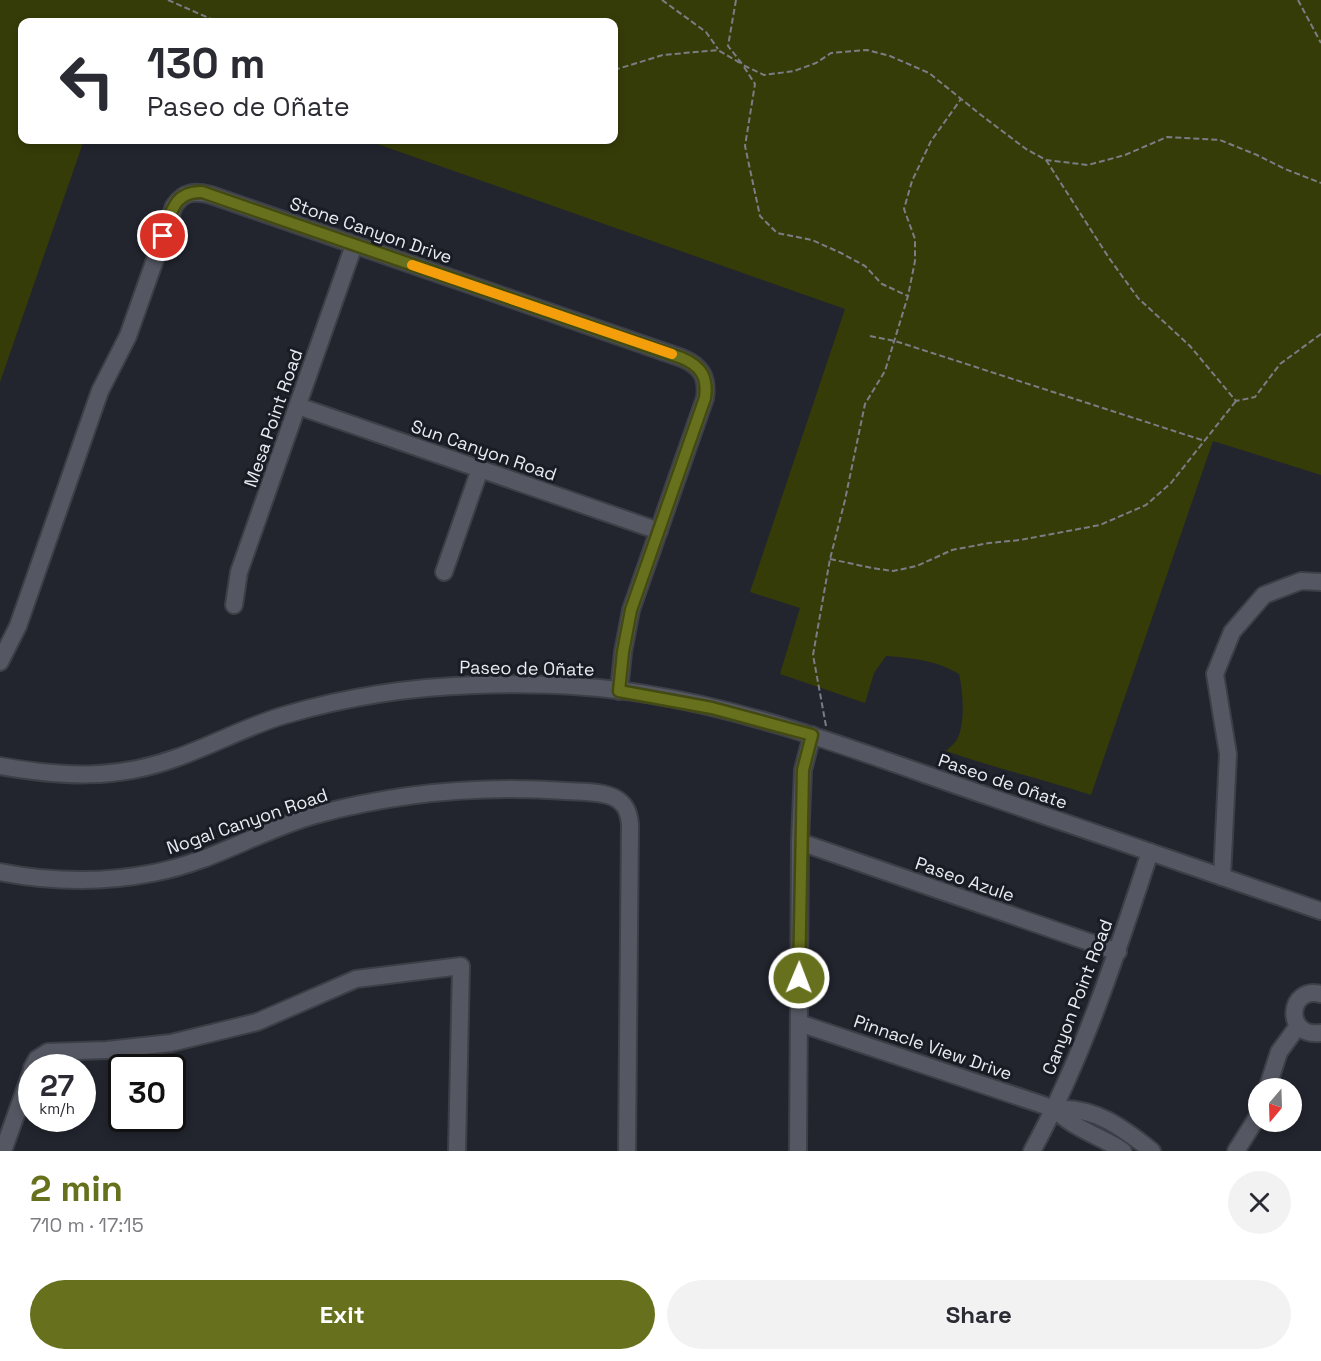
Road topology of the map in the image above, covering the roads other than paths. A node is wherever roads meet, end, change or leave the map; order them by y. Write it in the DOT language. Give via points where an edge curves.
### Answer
graph roads {
  1 [pos="354,244"];
  2 [pos="298,406"];
  3 [pos="480,469"];
  4 [pos="659,531"];
  5 [pos="444,572"];
  6 [pos="1321,582"];
  7 [pos="234,605"];
  8 [pos="0,662"];
  9 [pos="619,691"];
  10 [pos="819,738"];
  11 [pos="0,766"];
  12 [pos="800,843"];
  13 [pos="1150,852"];
  14 [pos="0,872"];
  15 [pos="1222,877"];
  16 [pos="1321,911"];
  17 [pos="1118,952"];
  18 [pos="1321,994"];
  19 [pos="799,1023"];
  20 [pos="1298,1026"];
  21 [pos="1321,1033"];
  22 [pos="45,1054"];
  23 [pos="1271,1078"];
  24 [pos="18,1109"];
  25 [pos="1055,1109"];
  26 [pos="1248,1132"];
  27 [pos="3,1151"];
  28 [pos="457,1151"];
  29 [pos="627,1151"];
  30 [pos="798,1151"];
  31 [pos="1032,1151"];
  32 [pos="1124,1151"];
  33 [pos="1152,1151"];
  34 [pos="1236,1151"];
  1 -- 2 [label="street, Mesa Point Road"];
  1 -- 4 [label="street, Stone Canyon Drive" via="682,358 698,367 706,381 705,398"];
  1 -- 8 [label="street, Stone Canyon Drive" via="202,192 185,194 179,199 128,336 100,391 18,626"];
  2 -- 3 [label="street, Sun Canyon Road"];
  2 -- 7 [label="street, Mesa Point Road" via="239,572"];
  3 -- 4 [label="street, Sun Canyon Road"];
  3 -- 5 [label="street"];
  4 -- 9 [label="street, Stone Canyon Drive" via="629,617"];
  6 -- 15 [label="street" via="1301,581 1264,596 1232,632 1215,674 1228,754"];
  9 -- 10 [label="street, Paseo de Oñate" via="712,708"];
  9 -- 11 [label="street, Paseo de Oñate" via="527,684 420,689 285,715 179,757 126,772 63,775"];
  10 -- 12 [label="street" via="803,770"];
  10 -- 13 [label="street, Paseo de Oñate"];
  12 -- 17 [label="street, Paseo Azule"];
  12 -- 19 [label="street"];
  13 -- 15 [label="street, Paseo de Oñate"];
  13 -- 17 [label="street, Canyon Point Road"];
  14 -- 29 [label="street, Nogal Canyon Road" via="70,880 152,873 211,857 314,815 421,795 512,789 611,796 625,807 630,825"];
  15 -- 16 [label="street, Paseo de Oñate"];
  17 -- 25 [label="street, Canyon Point Road"];
  18 -- 20 [label="street" via="1309,994 1296,1003 1294,1019"];
  19 -- 25 [label="street, Pinnacle View Drive"];
  19 -- 30 [label="street"];
  20 -- 21 [label="street" via="1304,1032"];
  20 -- 23 [label="street" via="1279,1052"];
  22 -- 28 [label="street" via="171,1043 257,1022 356,979 461,966"];
  24 -- 27 [label="street"];
  25 -- 31 [label="street, Canyon Point Road"];
  25 -- 32 [label="street, Pinnacle View Drive" via="1070,1122"];
  25 -- 33 [label="street, Pinnacle View Drive" via="1095,1114"];
  26 -- 34 [label="street"];
}
